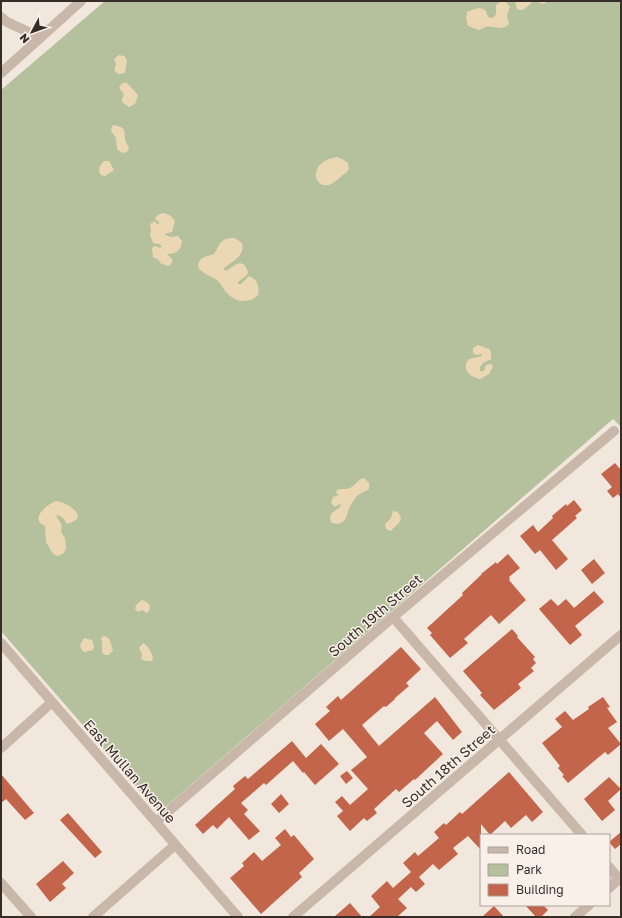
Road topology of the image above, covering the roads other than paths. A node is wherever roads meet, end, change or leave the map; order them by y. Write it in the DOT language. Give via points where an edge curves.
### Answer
graph roads {
  1 [pos="81,1"];
  2 [pos="1,17"];
  3 [pos="39,38"];
  4 [pos="1,73"];
  5 [pos="614,431"];
  6 [pos="393,618"];
  7 [pos="621,635"];
  8 [pos="1,643"];
  9 [pos="52,702"];
  10 [pos="500,740"];
  11 [pos="1,748"];
  12 [pos="156,822"];
  13 [pos="581,834"];
  14 [pos="175,845"];
  15 [pos="610,868"];
  16 [pos="620,879"];
  17 [pos="1,883"];
  18 [pos="610,887"];
  19 [pos="588,906"];
  20 [pos="30,917"];
  21 [pos="93,917"];
  22 [pos="238,917"];
  23 [pos="293,917"];
  24 [pos="575,917"];
  1 -- 3 [label="street"];
  2 -- 3 [label="street"];
  3 -- 4 [label="street"];
  5 -- 6 [label="street, South 19th Street"];
  6 -- 10 [label="street"];
  6 -- 12 [label="street, South 19th Street"];
  7 -- 10 [label="street, South 18th Street"];
  8 -- 9 [label="street, East Mullan Avenue"];
  9 -- 11 [label="street"];
  9 -- 12 [label="street, East Mullan Avenue"];
  10 -- 13 [label="street"];
  10 -- 23 [label="street, South 18th Street"];
  12 -- 14 [label="street, East Mullan Avenue"];
  14 -- 21 [label="street"];
  14 -- 22 [label="street, East Mullan Avenue"];
  15 -- 16 [label="street"];
  16 -- 18 [label="street"];
  17 -- 20 [label="street"];
  19 -- 24 [label="street"];
}
